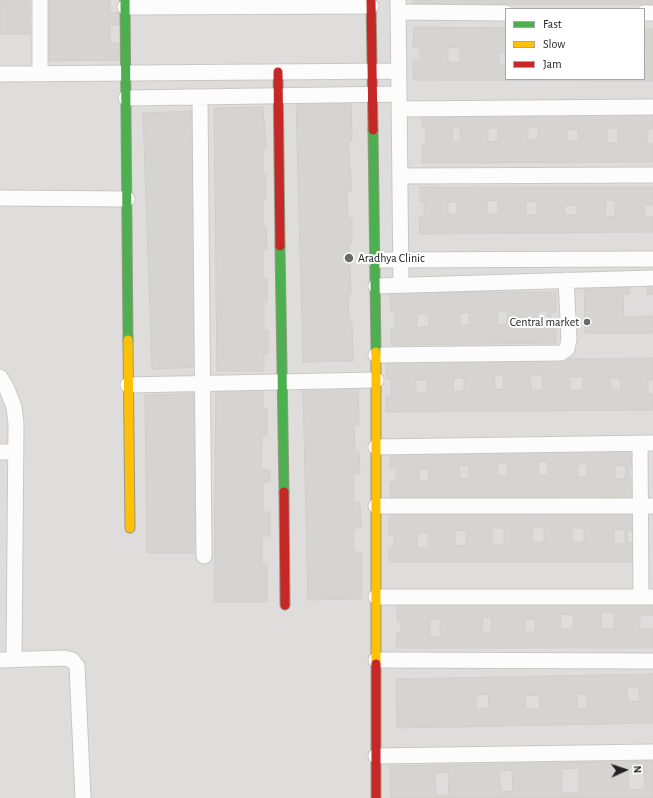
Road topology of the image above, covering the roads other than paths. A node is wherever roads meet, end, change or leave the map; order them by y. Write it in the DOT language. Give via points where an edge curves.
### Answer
graph roads {
  1 [pos="40,0"];
  2 [pos="125,3"];
  3 [pos="368,3"];
  4 [pos="398,6"];
  5 [pos="505,12"];
  6 [pos="399,71"];
  7 [pos="278,72"];
  8 [pos="368,72"];
  9 [pos="126,73"];
  10 [pos="0,74"];
  11 [pos="40,74"];
  12 [pos="373,94"];
  13 [pos="278,96"];
  14 [pos="200,97"];
  15 [pos="126,98"];
  16 [pos="399,101"];
  17 [pos="653,106"];
  18 [pos="400,176"];
  19 [pos="653,176"];
  20 [pos="0,198"];
  21 [pos="127,199"];
  22 [pos="653,259"];
  23 [pos="375,260"];
  24 [pos="400,260"];
  25 [pos="653,278"];
  26 [pos="566,280"];
  27 [pos="401,284"];
  28 [pos="376,286"];
  29 [pos="376,355"];
  30 [pos="0,377"];
  31 [pos="376,380"];
  32 [pos="282,382"];
  33 [pos="203,383"];
  34 [pos="128,385"];
  35 [pos="646,443"];
  36 [pos="376,447"];
  37 [pos="0,452"];
  38 [pos="16,452"];
  39 [pos="376,506"];
  40 [pos="647,506"];
  41 [pos="130,528"];
  42 [pos="204,556"];
  43 [pos="376,597"];
  44 [pos="647,597"];
  45 [pos="285,605"];
  46 [pos="7,660"];
  47 [pos="376,660"];
  48 [pos="653,661"];
  49 [pos="653,752"];
  50 [pos="376,756"];
  51 [pos="83,798"];
  52 [pos="376,798"];
  1 -- 11 [label="street"];
  2 -- 3 [label="street"];
  2 -- 9 [label="street"];
  3 -- 8 [label="street"];
  4 -- 5 [label="street"];
  4 -- 6 [label="street"];
  6 -- 8 [label="street"];
  6 -- 16 [label="street"];
  7 -- 8 [label="street"];
  7 -- 9 [label="street"];
  7 -- 13 [label="street"];
  8 -- 12 [label="street"];
  9 -- 11 [label="street"];
  9 -- 15 [label="street"];
  10 -- 11 [label="street"];
  12 -- 13 [label="street"];
  12 -- 16 [label="street"];
  12 -- 23 [label="street"];
  13 -- 14 [label="street"];
  13 -- 32 [label="street"];
  14 -- 15 [label="street"];
  14 -- 33 [label="street"];
  15 -- 21 [label="street"];
  16 -- 17 [label="street"];
  16 -- 18 [label="street"];
  18 -- 19 [label="street"];
  18 -- 24 [label="street"];
  20 -- 21 [label="street"];
  21 -- 34 [label="street"];
  22 -- 24 [label="street"];
  23 -- 24 [label="street"];
  23 -- 28 [label="street"];
  24 -- 27 [label="street"];
  25 -- 26 [label="street"];
  26 -- 27 [label="street"];
  26 -- 29 [label="street" via="569,339 566,349 561,353"];
  27 -- 28 [label="street"];
  28 -- 29 [label="street"];
  29 -- 31 [label="street"];
  30 -- 38 [label="street" via="14,407"];
  31 -- 32 [label="street"];
  31 -- 36 [label="street"];
  32 -- 33 [label="street"];
  32 -- 45 [label="street"];
  33 -- 34 [label="street"];
  33 -- 42 [label="street"];
  34 -- 41 [label="street"];
  35 -- 36 [label="street"];
  35 -- 40 [label="street"];
  36 -- 39 [label="street"];
  37 -- 38 [label="street"];
  38 -- 46 [label="street"];
  39 -- 40 [label="street"];
  39 -- 43 [label="street"];
  40 -- 44 [label="street"];
  43 -- 44 [label="street"];
  43 -- 47 [label="street"];
  46 -- 51 [label="street" via="64,658 72,660 77,666"];
  47 -- 48 [label="street"];
  47 -- 50 [label="street"];
  49 -- 50 [label="street"];
  50 -- 52 [label="street"];
}
